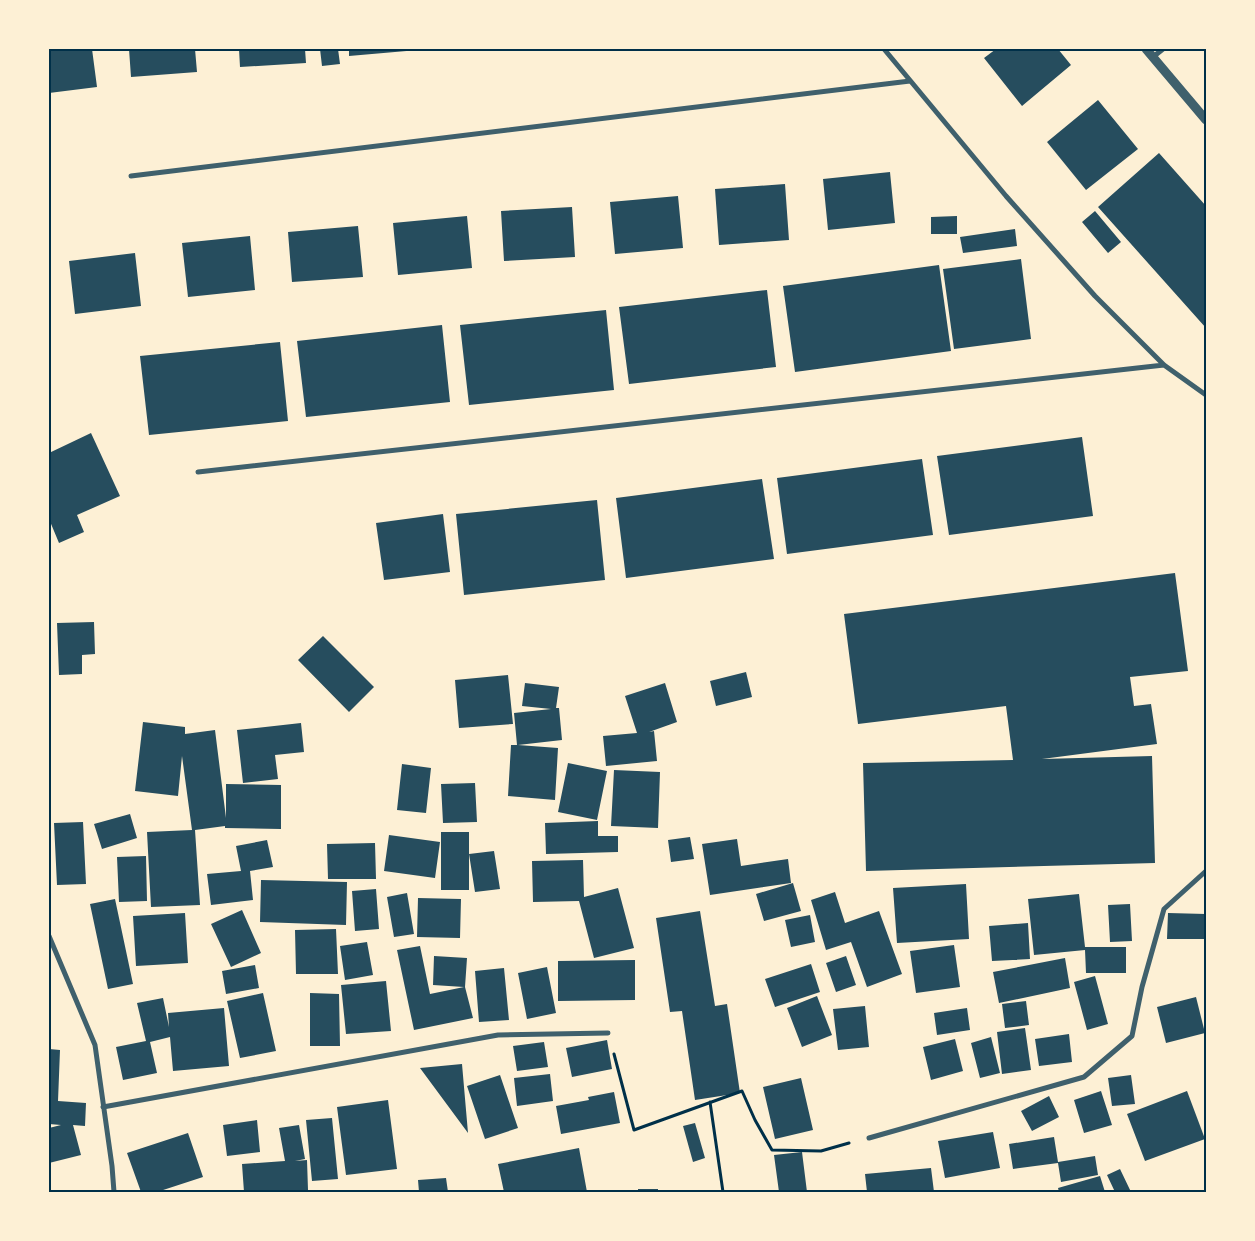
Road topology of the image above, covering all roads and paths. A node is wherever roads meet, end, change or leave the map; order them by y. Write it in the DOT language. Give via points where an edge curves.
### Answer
graph roads {
  1 [pos="884,49"];
  2 [pos="1146,49"];
  3 [pos="1163,49"];
  4 [pos="1153,57"];
  5 [pos="910,81"];
  6 [pos="1206,120"];
  7 [pos="131,176"];
  8 [pos="1164,364"];
  9 [pos="1206,395"];
  10 [pos="198,472"];
  11 [pos="1206,872"];
  12 [pos="49,936"];
  13 [pos="608,1033"];
  14 [pos="710,1102"];
  15 [pos="103,1107"];
  16 [pos="869,1138"];
  17 [pos="114,1192"];
  18 [pos="723,1192"];
  1 -- 5 [label="street"];
  2 -- 4 [label="street"];
  3 -- 4 [label="street"];
  4 -- 6 [label="street"];
  5 -- 7 [label="street"];
  5 -- 8 [label="street" via="1031,225 1095,296"];
  8 -- 9 [label="street"];
  8 -- 10 [label="street"];
  11 -- 16 [label="street" via="1164,909 1132,1036 1084,1077"];
  12 -- 15 [label="street" via="94,1045"];
  13 -- 14 [label="path" via="634,1130"];
  13 -- 15 [label="street" via="498,1034"];
  14 -- 16 [label="path" via="742,1091 772,1150 821,1151"];
  14 -- 18 [label="path"];
  15 -- 17 [label="street"];
}
